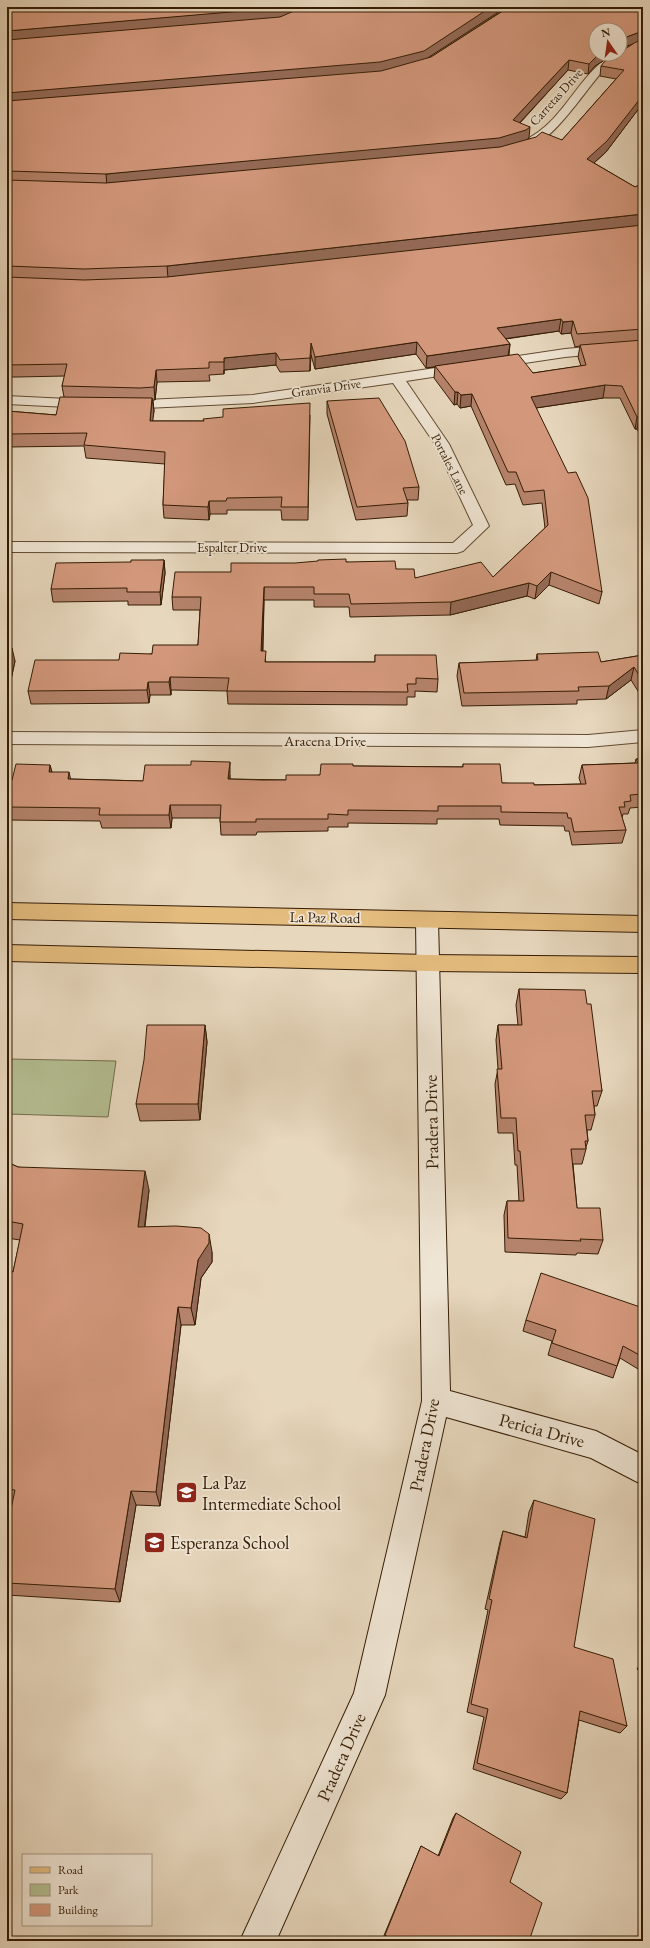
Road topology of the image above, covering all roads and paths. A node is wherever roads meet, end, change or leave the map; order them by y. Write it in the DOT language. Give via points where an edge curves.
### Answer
graph roads {
  1 [pos="643,45"];
  2 [pos="507,151"];
  3 [pos="643,346"];
  4 [pos="397,378"];
  5 [pos="7,400"];
  6 [pos="7,547"];
  7 [pos="457,548"];
  8 [pos="643,736"];
  9 [pos="7,738"];
  10 [pos="7,911"];
  11 [pos="427,920"];
  12 [pos="643,924"];
  13 [pos="7,953"];
  14 [pos="428,963"];
  15 [pos="643,965"];
  16 [pos="436,1401"];
  17 [pos="643,1471"];
  18 [pos="258,1941"];
  1 -- 2 [label="street, Carretas Drive" via="631,49 599,69 548,131 530,144"];
  3 -- 4 [label="street, Granvia Drive" via="565,352"];
  4 -- 5 [label="street, Granvia Drive" via="253,399 141,406"];
  4 -- 7 [label="street, Portales Lane" via="442,444 481,526"];
  6 -- 7 [label="street, Espalter Drive"];
  8 -- 9 [label="street, Aracena Drive" via="588,741"];
  10 -- 11 [label="main road, La Paz Road"];
  11 -- 12 [label="main road, La Paz Road"];
  11 -- 14 [label="street, Pradera Drive"];
  13 -- 14 [label="main road"];
  14 -- 15 [label="main road"];
  14 -- 16 [label="street, Pradera Drive"];
  16 -- 17 [label="street, Pericia Drive" via="596,1445"];
  16 -- 18 [label="street, Pradera Drive" via="369,1695"];
}
